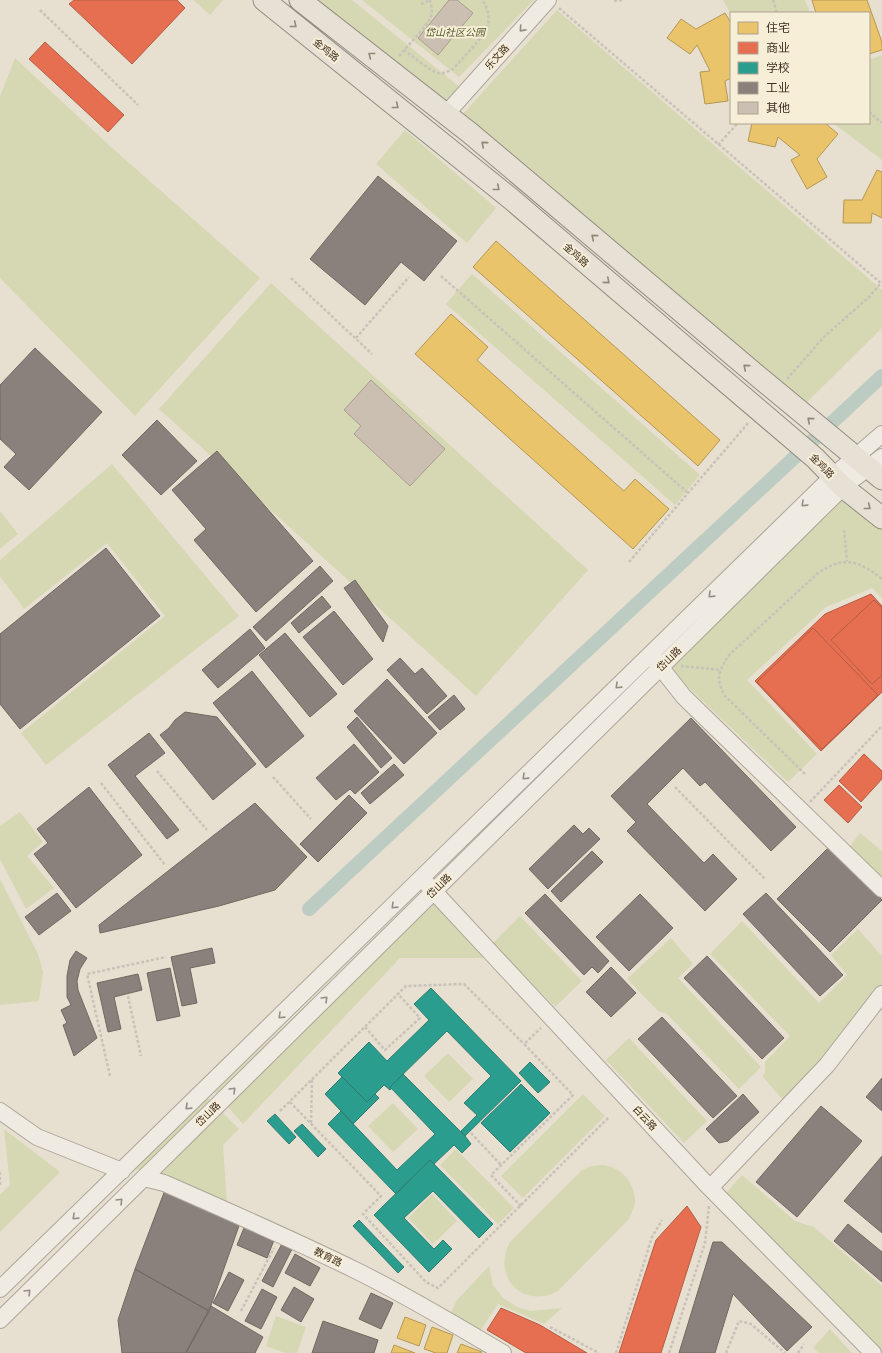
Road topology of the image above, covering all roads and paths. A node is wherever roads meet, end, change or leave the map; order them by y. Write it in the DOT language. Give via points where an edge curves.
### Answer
graph roads {
  1 [pos="264,0"];
  2 [pos="300,0"];
  3 [pos="430,0"];
  4 [pos="482,0"];
  5 [pos="624,0"];
  6 [pos="773,0"];
  7 [pos="614,1"];
  8 [pos="552,3"];
  9 [pos="421,4"];
  10 [pos="40,10"];
  11 [pos="777,12"];
  12 [pos="404,50"];
  13 [pos="388,69"];
  14 [pos="138,105"];
  15 [pos="870,113"];
  16 [pos="446,114"];
  17 [pos="882,123"];
  18 [pos="737,124"];
  19 [pos="718,145"];
  20 [pos="409,276"];
  21 [pos="441,276"];
  22 [pos="291,278"];
  23 [pos="881,284"];
  24 [pos="356,338"];
  25 [pos="372,354"];
  26 [pos="776,391"];
  27 [pos="758,411"];
  28 [pos="882,434"];
  29 [pos="866,461"];
  30 [pos="838,482"];
  31 [pos="688,493"];
  32 [pos="882,518"];
  33 [pos="844,530"];
  34 [pos="847,561"];
  35 [pos="629,562"];
  36 [pos="882,579"];
  37 [pos="650,655"];
  38 [pos="678,666"];
  39 [pos="660,668"];
  40 [pos="720,670"];
  41 [pos="882,726"];
  42 [pos="157,771"];
  43 [pos="805,774"];
  44 [pos="273,776"];
  45 [pos="101,783"];
  46 [pos="675,787"];
  47 [pos="802,811"];
  48 [pos="311,819"];
  49 [pos="207,830"];
  50 [pos="165,865"];
  51 [pos="422,878"];
  52 [pos="765,878"];
  53 [pos="882,889"];
  54 [pos="434,891"];
  55 [pos="166,957"];
  56 [pos="398,994"];
  57 [pos="882,994"];
  58 [pos="128,996"];
  59 [pos="552,1018"];
  60 [pos="364,1028"];
  61 [pos="524,1044"];
  62 [pos="141,1056"];
  63 [pos="110,1076"];
  64 [pos="312,1079"];
  65 [pos="290,1102"];
  66 [pos="0,1111"];
  67 [pos="280,1111"];
  68 [pos="609,1117"];
  69 [pos="311,1124"];
  70 [pos="471,1133"];
  71 [pos="501,1165"];
  72 [pos="122,1171"];
  73 [pos="0,1172"];
  74 [pos="144,1178"];
  75 [pos="0,1187"];
  76 [pos="710,1188"];
  77 [pos="521,1206"];
  78 [pos="662,1220"];
  79 [pos="281,1234"];
  80 [pos="0,1290"];
  81 [pos="241,1311"];
  82 [pos="0,1320"];
  83 [pos="550,1327"];
  84 [pos="804,1344"];
  85 [pos="503,1353"];
  86 [pos="599,1353"];
  87 [pos="616,1353"];
  88 [pos="669,1353"];
  89 [pos="726,1353"];
  90 [pos="785,1353"];
  91 [pos="798,1353"];
  92 [pos="874,1353"];
  1 -- 27 [label="main road, 金鸡路, one-way" via="510,198"];
  13 -- 2 [label="main road, one-way"];
  3 -- 9 [label="path"];
  3 -- 12 [label="path" via="431,14 428,21"];
  4 -- 12 [label="path" via="489,23 453,69 439,73 432,71"];
  5 -- 7 [label="path"];
  6 -- 11 [label="path"];
  8 -- 16 [label="street, 乐文路, one-way"];
  8 -- 19 [label="path"];
  10 -- 14 [label="path"];
  12 -- 13 [label="path"];
  13 -- 16 [label="main road"];
  15 -- 17 [label="path"];
  26 -- 16 [label="main road, one-way"];
  18 -- 19 [label="path"];
  19 -- 23 [label="path"];
  20 -- 24 [label="path"];
  21 -- 31 [label="path"];
  22 -- 24 [label="path"];
  23 -- 26 [label="path" via="824,337"];
  24 -- 25 [label="path"];
  29 -- 26 [label="main road, one-way"];
  27 -- 30 [label="main road, 金鸡路" via="815,458"];
  27 -- 31 [label="path"];
  28 -- 29 [label="street, 岱山路"];
  29 -- 30 [label="street, 岱山路"];
  30 -- 32 [label="main road, 金鸡路, one-way"];
  30 -- 37 [label="street, 岱山路, one-way"];
  30 -- 39 [label="street, 岱山路"];
  31 -- 35 [label="path"];
  33 -- 34 [label="path"];
  34 -- 36 [label="path" via="858,563"];
  34 -- 40 [label="path" via="828,566 818,573 728,656"];
  37 -- 39 [label="street"];
  37 -- 51 [label="street, 岱山路, one-way"];
  38 -- 40 [label="path"];
  39 -- 47 [label="street" via="684,697"];
  39 -- 54 [label="street, 岱山路"];
  40 -- 43 [label="path" via="719,683 724,695"];
  41 -- 47 [label="path"];
  42 -- 49 [label="path"];
  44 -- 48 [label="path"];
  45 -- 50 [label="path"];
  46 -- 52 [label="path"];
  47 -- 53 [label="street"];
  51 -- 54 [label="street, 白云路"];
  51 -- 72 [label="street, 岱山路, one-way"];
  54 -- 59 [label="street, 白云路"];
  74 -- 54 [label="street, 岱山路, one-way"];
  55 -- 63 [label="path" via="87,974"];
  56 -- 60 [label="path"];
  56 -- 60 [label="path" via="420,1018 385,1050"];
  56 -- 61 [label="path" via="406,986 464,984"];
  57 -- 76 [label="street" via="827,1065"];
  58 -- 62 [label="path"];
  59 -- 61 [label="path"];
  59 -- 76 [label="street, 白云路"];
  60 -- 64 [label="path"];
  61 -- 71 [label="path" via="573,1095"];
  64 -- 65 [label="path"];
  64 -- 69 [label="path"];
  65 -- 67 [label="path"];
  65 -- 69 [label="path"];
  66 -- 72 [label="street" via="38,1137"];
  68 -- 77 [label="path"];
  69 -- 77 [label="path" via="381,1196 363,1214 426,1282 438,1288"];
  70 -- 71 [label="path"];
  71 -- 77 [label="path" via="491,1175"];
  72 -- 80 [label="street, 岱山路, one-way"];
  73 -- 75 [label="path"];
  74 -- 79 [label="street, 教育路" via="164,1183"];
  82 -- 74 [label="street, 岱山路, one-way"];
  76 -- 88 [label="path" via="705,1243"];
  76 -- 92 [label="street, 白云路"];
  78 -- 87 [label="path" via="652,1237"];
  79 -- 81 [label="path"];
  79 -- 85 [label="street, 教育路" via="356,1270"];
  83 -- 86 [label="path"];
  84 -- 91 [label="path"];
  89 -- 90 [label="path" via="739,1320 751,1324"];
}
